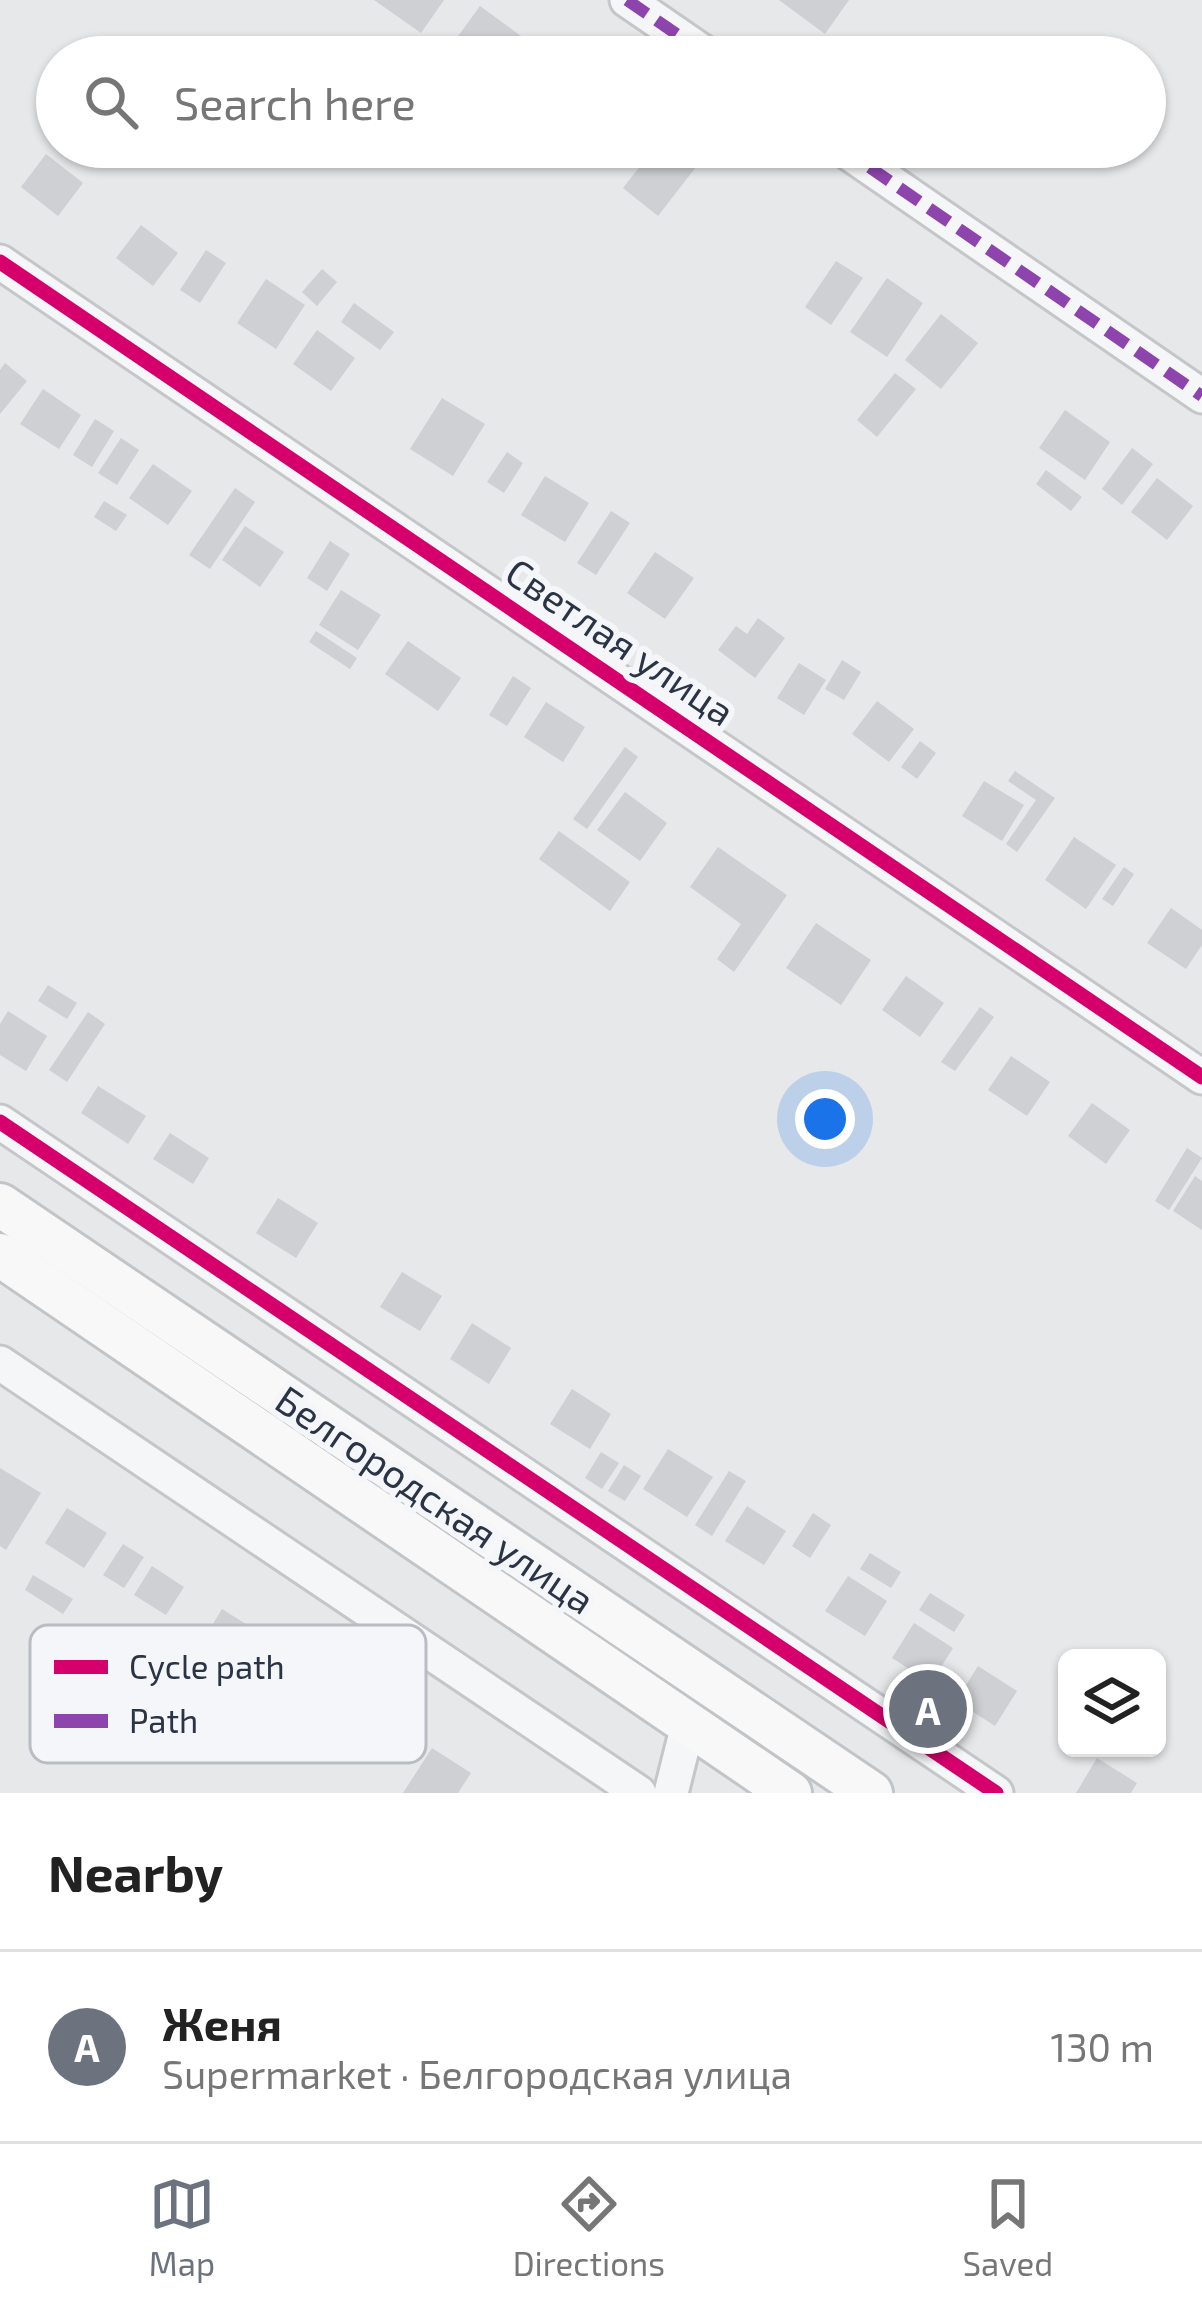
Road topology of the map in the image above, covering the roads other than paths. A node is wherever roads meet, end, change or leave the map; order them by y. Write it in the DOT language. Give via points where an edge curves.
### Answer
graph roads {
  1 [pos="627,0"];
  2 [pos="679,36"];
  3 [pos="871,168"];
  4 [pos="0,262"];
  5 [pos="1202,396"];
  6 [pos="1202,1077"];
  7 [pos="0,1122"];
  8 [pos="0,1205"];
  9 [pos="0,1255"];
  10 [pos="0,1363"];
  11 [pos="389,1625"];
  12 [pos="426,1650"];
  13 [pos="688,1725"];
  14 [pos="639,1793"];
  15 [pos="671,1793"];
  16 [pos="790,1793"];
  17 [pos="871,1793"];
  18 [pos="996,1793"];
  1 -- 2 [label="street"];
  3 -- 5 [label="street"];
  4 -- 6 [label="street, Светлая улица"];
  7 -- 18 [label="street"];
  8 -- 17 [label="main road, Белгородская улица"];
  9 -- 13 [label="main road, Белгородская улица"];
  10 -- 11 [label="street"];
  12 -- 14 [label="street"];
  13 -- 15 [label="street"];
  13 -- 16 [label="main road, Белгородская улица"];
}
